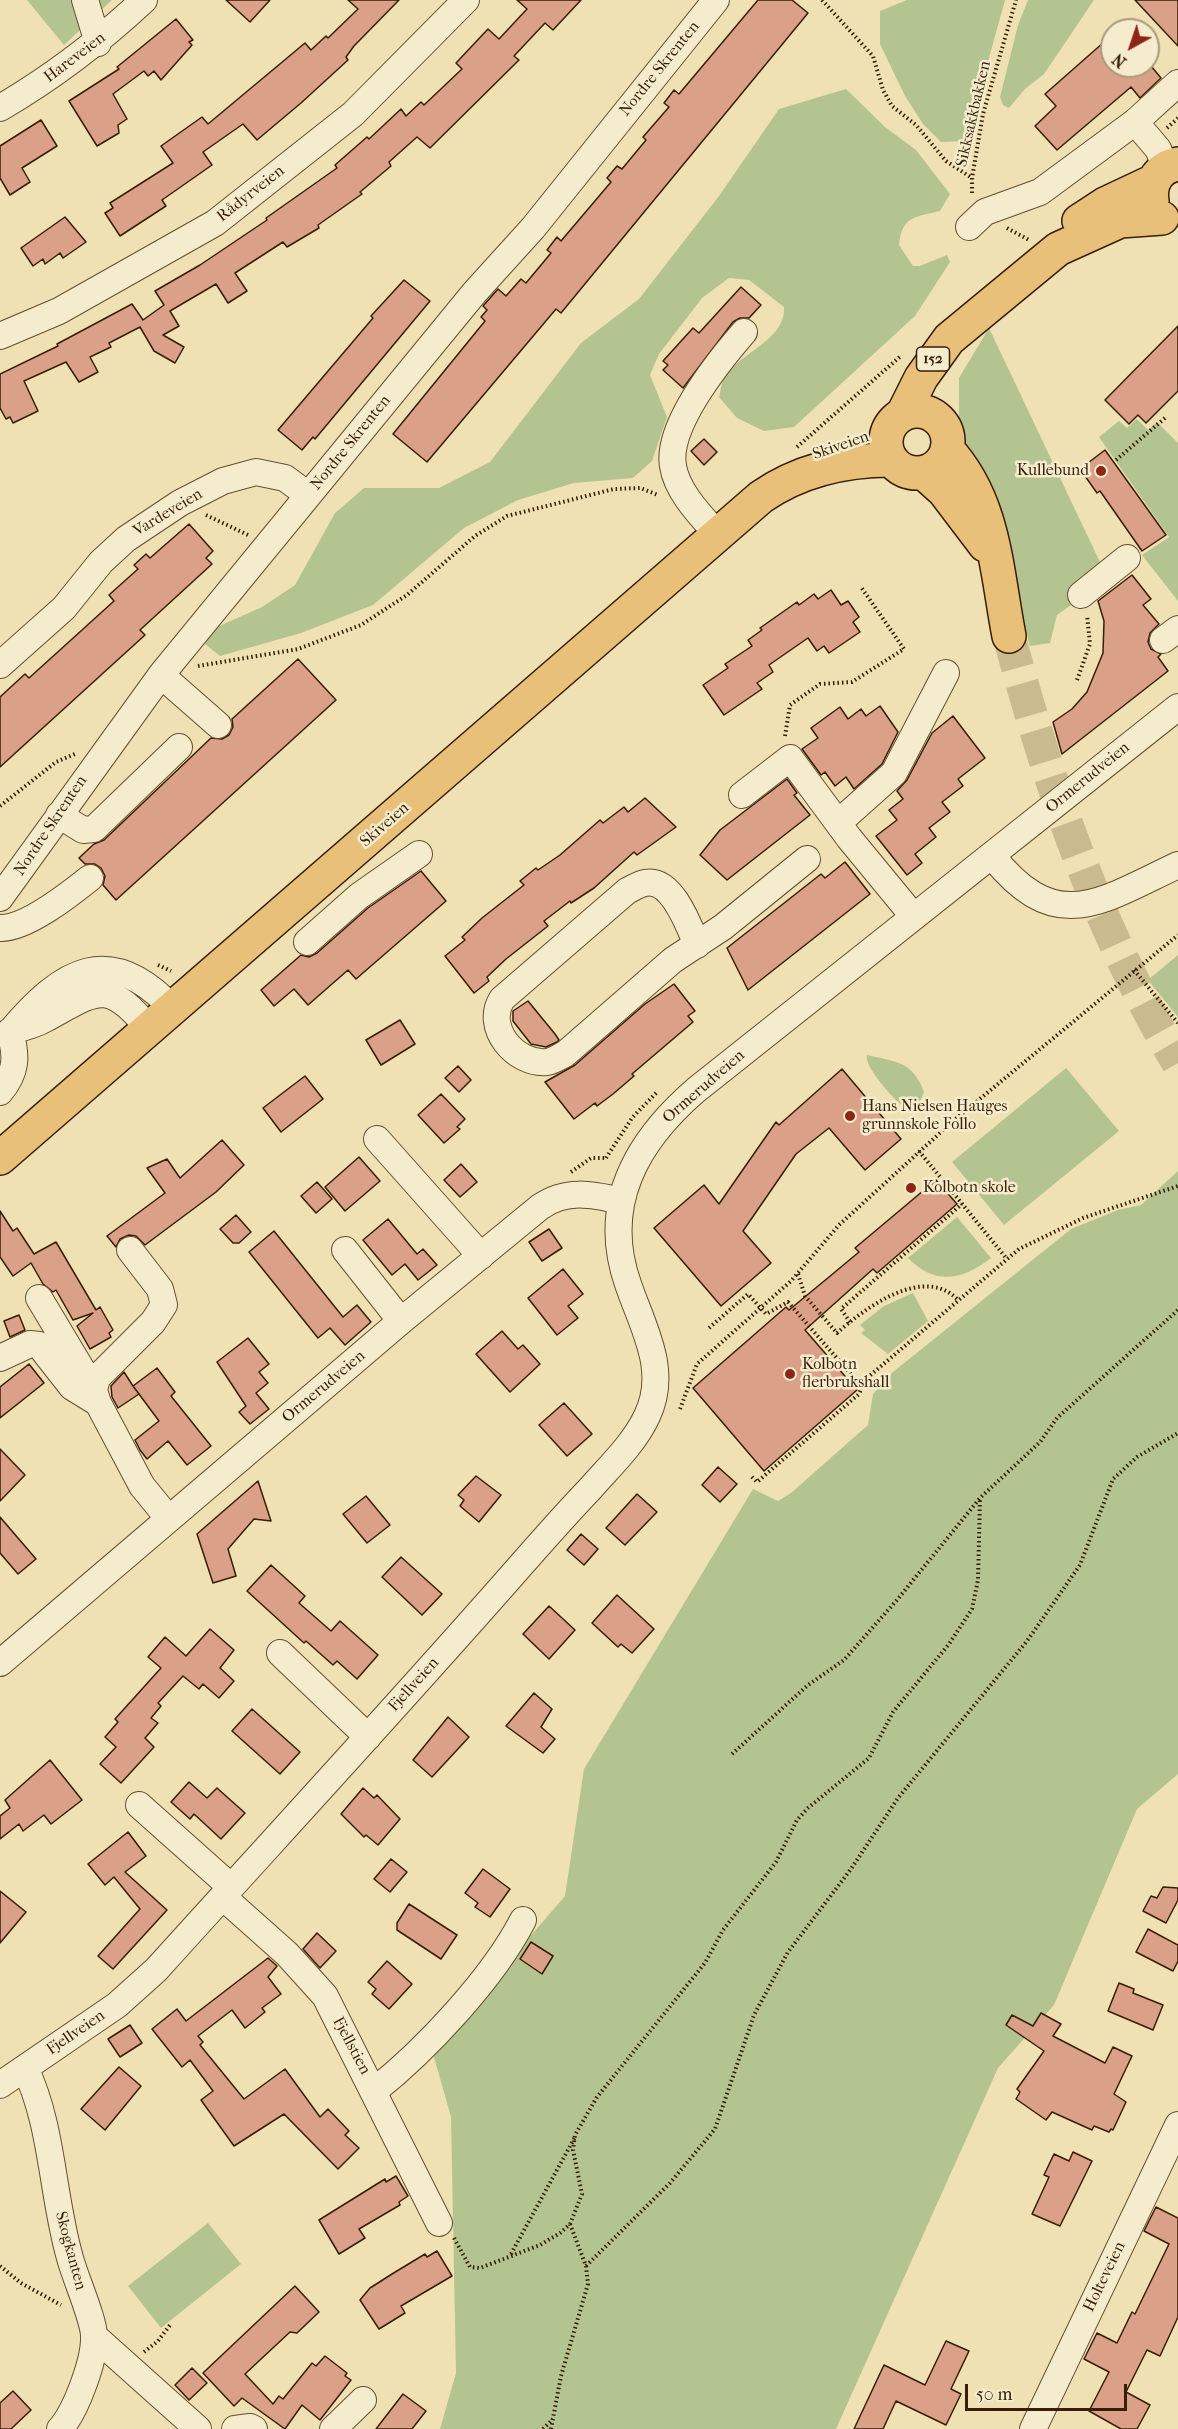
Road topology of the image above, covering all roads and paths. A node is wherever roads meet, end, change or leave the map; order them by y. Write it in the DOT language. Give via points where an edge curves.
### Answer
graph roads {
  1 [pos="85,0"];
  2 [pos="144,0"];
  3 [pos="466,0"];
  4 [pos="716,0"];
  5 [pos="822,0"];
  6 [pos="1016,0"];
  7 [pos="98,43"];
  8 [pos="1178,83"];
  9 [pos="0,108"];
  10 [pos="1135,122"];
  11 [pos="1166,171"];
  12 [pos="972,178"];
  13 [pos="977,220"];
  14 [pos="1170,221"];
  15 [pos="1045,245"];
  16 [pos="744,332"];
  17 [pos="0,336"];
  18 [pos="1165,418"];
  19 [pos="904,430"];
  20 [pos="947,449"];
  21 [pos="1116,460"];
  22 [pos="924,473"];
  23 [pos="308,495"];
  24 [pos="665,500"];
  25 [pos="180,503"];
  26 [pos="718,535"];
  27 [pos="264,549"];
  28 [pos="993,556"];
  29 [pos="1127,558"];
  30 [pos="861,587"];
  31 [pos="1082,595"];
  32 [pos="1009,636"];
  33 [pos="0,665"];
  34 [pos="166,668"];
  35 [pos="946,673"];
  36 [pos="1077,680"];
  37 [pos="1178,707"];
  38 [pos="218,725"];
  39 [pos="179,747"];
  40 [pos="102,753"];
  41 [pos="790,758"];
  42 [pos="742,795"];
  43 [pos="0,806"];
  44 [pos="58,815"];
  45 [pos="841,836"];
  46 [pos="419,854"];
  47 [pos="993,857"];
  48 [pos="807,859"];
  49 [pos="1178,865"];
  50 [pos="335,868"];
  51 [pos="90,878"];
  52 [pos="359,896"];
  53 [pos="0,898"];
  54 [pos="914,917"];
  55 [pos="0,928"];
  56 [pos="1178,934"];
  57 [pos="307,942"];
  58 [pos="697,945"];
  59 [pos="1134,970"];
  60 [pos="162,1020"];
  61 [pos="1178,1023"];
  62 [pos="5,1035"];
  63 [pos="0,1092"];
  64 [pos="377,1139"];
  65 [pos="919,1151"];
  66 [pos="0,1158"];
  67 [pos="612,1161"];
  68 [pos="566,1176"];
  69 [pos="1178,1186"];
  70 [pos="621,1201"];
  71 [pos="962,1204"];
  72 [pos="130,1250"];
  73 [pos="345,1250"];
  74 [pos="481,1256"];
  75 [pos="1007,1258"];
  76 [pos="798,1274"];
  77 [pos="39,1298"];
  78 [pos="958,1300"];
  79 [pos="760,1308"];
  80 [pos="1178,1310"];
  81 [pos="401,1321"];
  82 [pos="850,1322"];
  83 [pos="709,1328"];
  84 [pos="0,1358"];
  85 [pos="860,1384"];
  86 [pos="96,1396"];
  87 [pos="680,1409"];
  88 [pos="1178,1433"];
  89 [pos="751,1476"];
  90 [pos="980,1498"];
  91 [pos="169,1520"];
  92 [pos="279,1653"];
  93 [pos="0,1662"];
  94 [pos="368,1737"];
  95 [pos="732,1754"];
  96 [pos="139,1805"];
  97 [pos="227,1892"];
  98 [pos="523,1920"];
  99 [pos="25,2068"];
  100 [pos="0,2085"];
  101 [pos="374,2091"];
  102 [pos="1178,2125"];
  103 [pos="575,2135"];
  104 [pos="439,2223"];
  105 [pos="570,2224"];
  106 [pos="511,2255"];
  107 [pos="0,2266"];
  108 [pos="586,2266"];
  109 [pos="170,2325"];
  110 [pos="92,2329"];
  111 [pos="129,2368"];
  112 [pos="363,2400"];
  113 [pos="553,2419"];
  114 [pos="60,2429"];
  115 [pos="198,2429"];
  116 [pos="235,2429"];
  117 [pos="254,2429"];
  118 [pos="333,2429"];
  119 [pos="543,2429"];
  120 [pos="551,2429"];
  121 [pos="1033,2429"];
  1 -- 7 [label="street"];
  2 -- 7 [label="street, Hareveien"];
  3 -- 17 [label="street, Rådyrveien" via="353,114 215,223 59,311"];
  4 -- 23 [label="street, Nordre Skrenten" via="533,228 475,292"];
  5 -- 12 [label="path" via="873,56 892,106 916,125 946,161"];
  6 -- 12 [label="path, Sikksakkbakken" via="983,114"];
  7 -- 9 [label="street, Hareveien"];
  8 -- 10 [label="street"];
  10 -- 11 [label="street" via="1158,149"];
  10 -- 13 [label="street" via="1040,192"];
  11 -- 14 [label="main road, 152" via="1151,188 1152,204"];
  11 -- 15 [label="main road, 152" via="1105,204"];
  12 -- 13 [label="path, Sikksakkbakken"];
  13 -- 15 [label="path"];
  14 -- 15 [label="main road, 152" via="1120,221"];
  15 -- 19 [label="main road, 152" via="979,316 949,339 931,362"];
  16 -- 26 [label="street" via="717,364 696,398 677,434 672,456 681,486"];
  18 -- 21 [label="path"];
  19 -- 20 [label="main road" via="947,435"];
  19 -- 22 [label="main road" via="903,470"];
  19 -- 26 [label="main road, Skiveien" via="859,460 823,467 770,491"];
  20 -- 22 [label="main road" via="938,465"];
  20 -- 28 [label="main road" via="971,478 988,520"];
  22 -- 28 [label="main road" via="951,500"];
  23 -- 25 [label="street, Vardeveien" via="285,478 256,472 223,481"];
  23 -- 27 [label="street, Nordre Skrenten"];
  24 -- 34 [label="path" via="647,490 625,487 516,513 486,527 407,595 342,634 298,649"];
  25 -- 27 [label="path" via="238,529"];
  25 -- 33 [label="street, Vardeveien" via="126,539 101,562 64,608"];
  26 -- 50 [label="main road, Skiveien"];
  27 -- 34 [label="street, Nordre Skrenten"];
  28 -- 32 [label="main road"];
  29 -- 31 [label="street"];
  30 -- 41 [label="path" via="904,649 852,682 820,684 790,705 785,739"];
  31 -- 36 [label="path" via="1090,644"];
  34 -- 38 [label="street"];
  34 -- 40 [label="street, Nordre Skrenten"];
  35 -- 45 [label="street" via="894,773"];
  37 -- 47 [label="street, Ormerudveien"];
  39 -- 44 [label="street" via="94,829 83,830"];
  40 -- 43 [label="path" via="82,752 56,762"];
  40 -- 44 [label="street, Nordre Skrenten"];
  41 -- 42 [label="street"];
  41 -- 45 [label="street"];
  44 -- 53 [label="street, Nordre Skrenten"];
  45 -- 54 [label="street"];
  46 -- 52 [label="street"];
  47 -- 49 [label="street" via="1027,892 1042,901 1070,905 1102,900"];
  47 -- 54 [label="street, Ormerudveien"];
  48 -- 58 [label="street"];
  50 -- 52 [label="street"];
  50 -- 60 [label="main road, Skiveien"];
  51 -- 55 [label="street" via="33,917"];
  52 -- 57 [label="street"];
  54 -- 70 [label="street, Ormerudveien" via="672,1111 644,1148"];
  56 -- 59 [label="path"];
  58 -- 58 [label="street" via="673,897 655,883 645,883 627,891 502,999 495,1017 499,1032 523,1056 550,1062 565,1054 673,960"];
  59 -- 61 [label="path"];
  59 -- 65 [label="path"];
  60 -- 62 [label="street" via="106,994 77,999 44,1020"];
  60 -- 66 [label="main road, Skiveien"];
  62 -- 63 [label="street" via="15,1050 15,1062 9,1081"];
  64 -- 74 [label="street"];
  65 -- 71 [label="path"];
  65 -- 76 [label="path" via="839,1226"];
  67 -- 68 [label="path" via="591,1158"];
  69 -- 75 [label="path" via="1117,1205 1048,1234"];
  70 -- 74 [label="street, Ormerudveien" via="580,1193 557,1197"];
  70 -- 94 [label="street, Fjellveien" via="620,1242 627,1282 655,1362 656,1381 648,1415 629,1444"];
  71 -- 75 [label="path"];
  71 -- 82 [label="path" via="841,1310"];
  72 -- 86 [label="street" via="160,1289 164,1305 153,1322 97,1378"];
  73 -- 81 [label="street"];
  74 -- 81 [label="street, Ormerudveien"];
  75 -- 78 [label="path"];
  76 -- 79 [label="path"];
  76 -- 82 [label="path" via="805,1296 837,1334"];
  77 -- 86 [label="street"];
  78 -- 82 [label="path" via="942,1288 918,1288 875,1304"];
  78 -- 85 [label="path"];
  79 -- 83 [label="path" via="748,1294"];
  79 -- 85 [label="path" via="766,1314 788,1302"];
  79 -- 87 [label="path" via="697,1364"];
  80 -- 90 [label="path" via="1057,1418 1040,1442"];
  81 -- 91 [label="street, Ormerudveien"];
  84 -- 86 [label="street" via="30,1344 39,1345 72,1388"];
  85 -- 89 [label="path" via="859,1394 757,1482"];
  86 -- 91 [label="street" via="142,1485"];
  88 -- 108 [label="path" via="1137,1457 1113,1479 1080,1565 1027,1641 898,1798 851,1869 788,1952 754,2015 715,2128 670,2183"];
  90 -- 95 [label="path" via="844,1660 808,1686"];
  90 -- 103 [label="path" via="978,1580 972,1609 949,1644 893,1712 869,1758 797,1820 776,1862 723,1930 705,1963 597,2097"];
  91 -- 93 [label="street, Ormerudveien"];
  92 -- 94 [label="street"];
  94 -- 97 [label="street, Fjellveien"];
  96 -- 97 [label="street, Fjellstien"];
  97 -- 99 [label="street, Fjellveien" via="140,1986"];
  97 -- 101 [label="street, Fjellstien" via="325,1996"];
  98 -- 101 [label="street" via="513,1940 465,2001"];
  99 -- 100 [label="street, Fjellveien"];
  99 -- 110 [label="street, Skogkanten" via="40,2106 69,2256"];
  101 -- 104 [label="street, Fjellstien"];
  102 -- 121 [label="street, Holteveien"];
  103 -- 105 [label="path" via="573,2150 582,2194"];
  103 -- 106 [label="path"];
  104 -- 106 [label="path" via="459,2245 470,2267 480,2268"];
  105 -- 106 [label="path" via="540,2245"];
  105 -- 108 [label="path"];
  107 -- 110 [label="path"];
  108 -- 113 [label="path" via="588,2284"];
  109 -- 111 [label="path"];
  110 -- 111 [label="street"];
  110 -- 114 [label="street, Skogkanten" via="84,2384"];
  111 -- 115 [label="street"];
  112 -- 118 [label="street"];
  113 -- 119 [label="path"];
  113 -- 120 [label="path"];
  116 -- 117 [label="street"];
}
